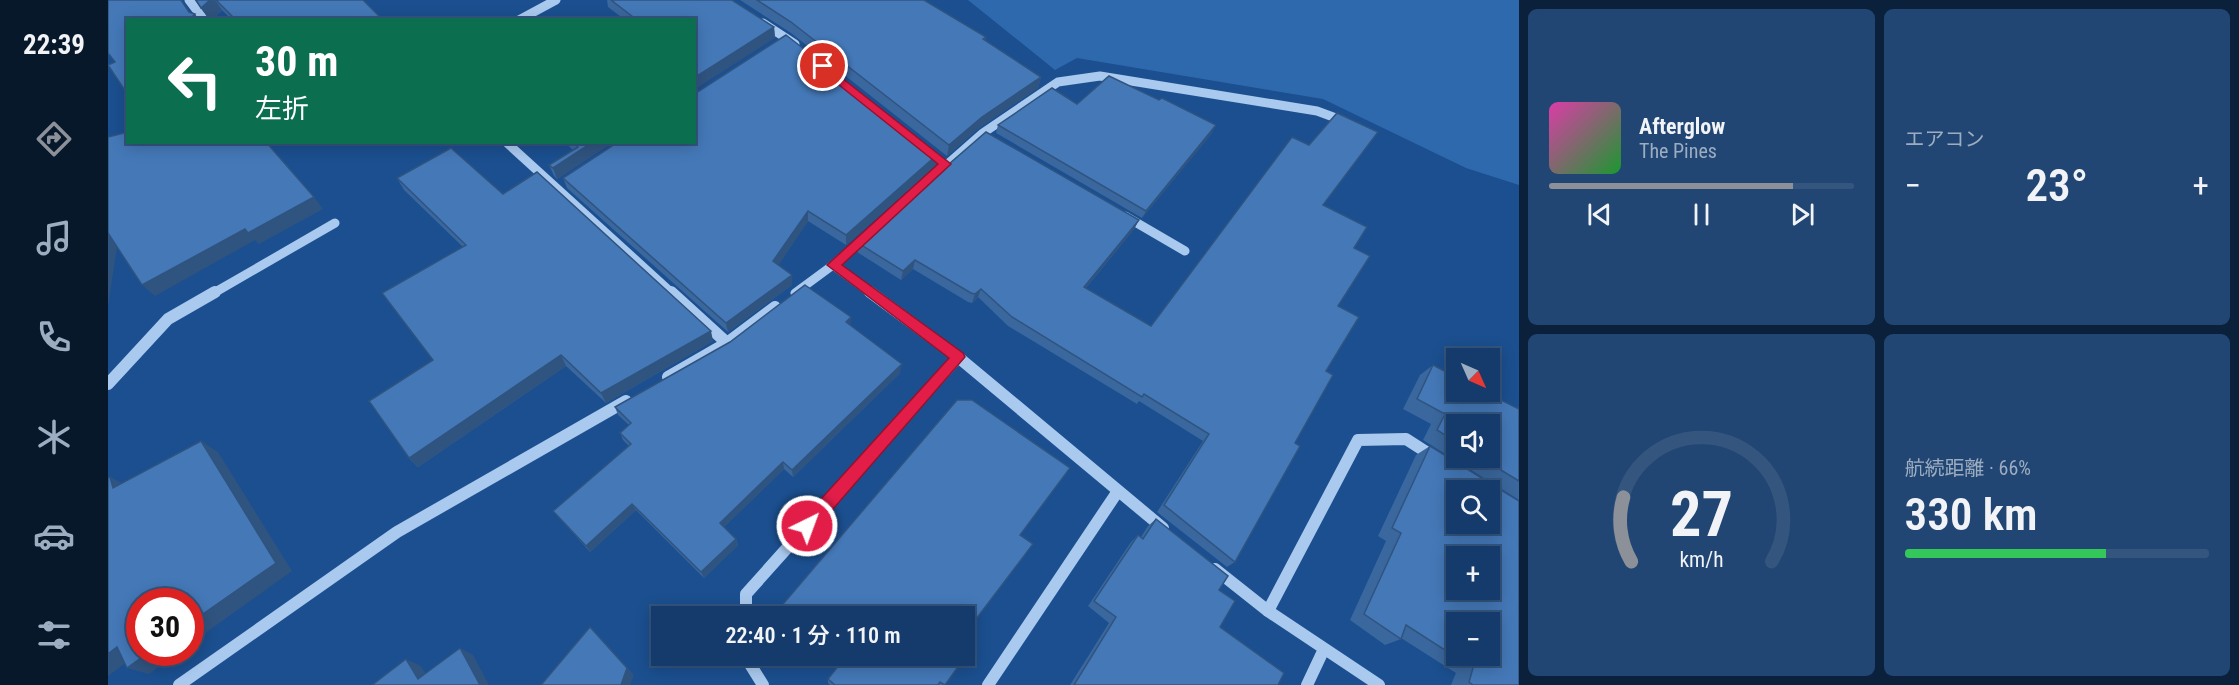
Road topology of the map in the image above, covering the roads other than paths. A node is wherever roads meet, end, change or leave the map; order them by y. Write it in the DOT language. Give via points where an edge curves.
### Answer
graph roads {
  1 [pos="189,0"];
  2 [pos="556,0"];
  3 [pos="202,18"];
  4 [pos="523,18"];
  5 [pos="758,19"];
  6 [pos="787,38"];
  7 [pos="778,44"];
  8 [pos="806,53"];
  9 [pos="1353,124"];
  10 [pos="983,133"];
  11 [pos="993,139"];
  12 [pos="508,144"];
  13 [pos="936,156"];
  14 [pos="946,164"];
  15 [pos="1114,210"];
  16 [pos="334,223"];
  17 [pos="1185,251"];
  18 [pos="833,265"];
  19 [pos="727,343"];
  20 [pos="958,357"];
  21 [pos="108,384"];
  22 [pos="655,384"];
  23 [pos="634,396"];
  24 [pos="1442,462"];
  25 [pos="1118,491"];
  26 [pos="1171,534"];
  27 [pos="1206,562"];
  28 [pos="746,606"];
  29 [pos="1268,611"];
  30 [pos="1324,649"];
  31 [pos="751,666"];
  32 [pos="179,685"];
  33 [pos="763,685"];
  34 [pos="988,685"];
  35 [pos="1307,685"];
  36 [pos="1379,685"];
  1 -- 3 [label="street"];
  2 -- 4 [label="street"];
  5 -- 6 [label="street"];
  6 -- 7 [label="street"];
  6 -- 8 [label="street"];
  9 -- 10 [label="street" via="1317,111 1100,76 1058,82"];
  10 -- 11 [label="street"];
  10 -- 14 [label="street"];
  12 -- 19 [label="street"];
  13 -- 14 [label="street"];
  14 -- 18 [label="street"];
  15 -- 17 [label="street"];
  16 -- 21 [label="street" via="168,319"];
  18 -- 19 [label="street"];
  18 -- 20 [label="street"];
  19 -- 22 [label="street"];
  20 -- 25 [label="street"];
  20 -- 28 [label="street" via="747,594"];
  23 -- 32 [label="street" via="397,532"];
  24 -- 29 [label="street" via="1406,439 1358,440"];
  25 -- 26 [label="street"];
  25 -- 34 [label="street"];
  27 -- 29 [label="street"];
  29 -- 30 [label="street"];
  30 -- 35 [label="street"];
  30 -- 36 [label="street"];
  31 -- 33 [label="street"];
}
